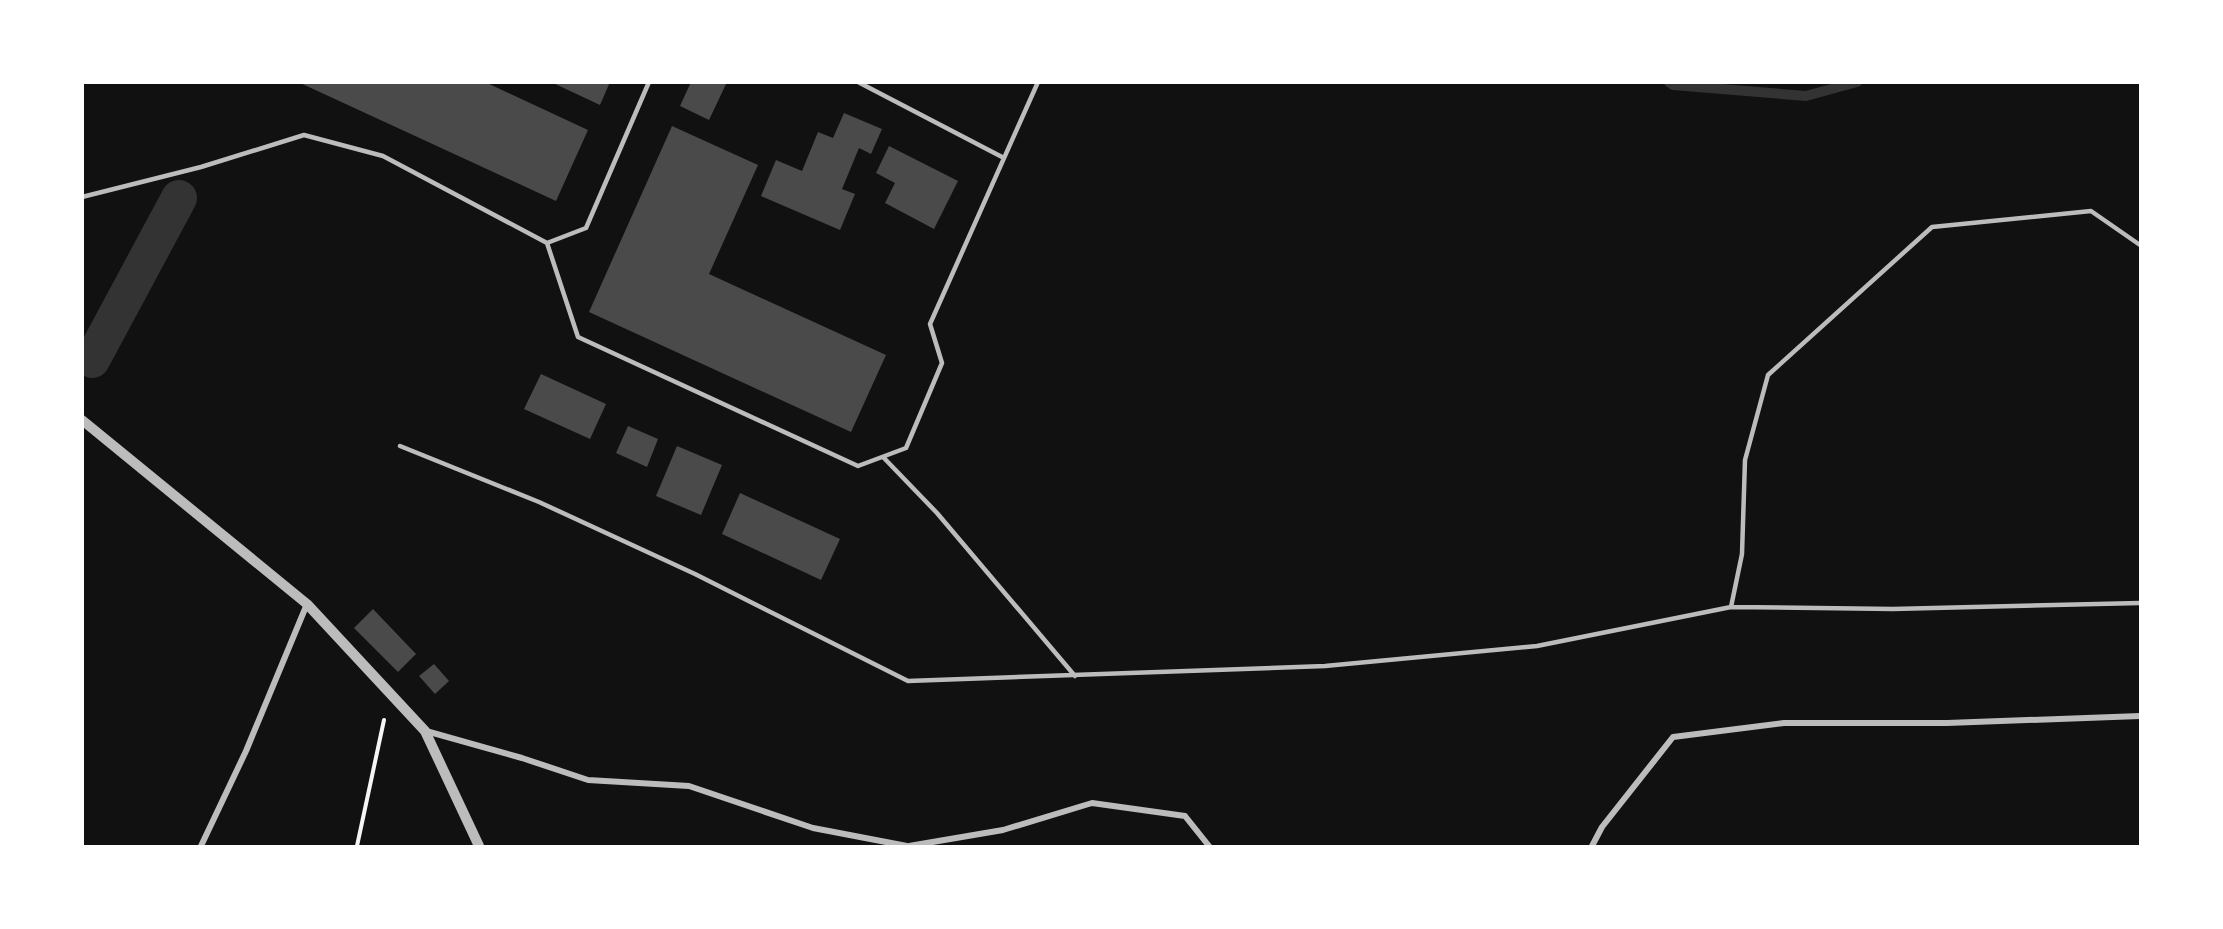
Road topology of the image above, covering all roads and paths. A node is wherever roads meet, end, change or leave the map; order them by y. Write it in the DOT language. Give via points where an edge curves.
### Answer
graph roads {
  1 [pos="649,82"];
  2 [pos="858,82"];
  3 [pos="1038,82"];
  4 [pos="1004,158"];
  5 [pos="82,197"];
  6 [pos="547,243"];
  7 [pos="2140,245"];
  8 [pos="82,420"];
  9 [pos="400,446"];
  10 [pos="883,457"];
  11 [pos="2140,603"];
  12 [pos="307,604"];
  13 [pos="1731,607"];
  14 [pos="1075,676"];
  15 [pos="390,692"];
  16 [pos="2140,716"];
  17 [pos="425,730"];
  18 [pos="201,846"];
  19 [pos="357,846"];
  20 [pos="479,846"];
  21 [pos="908,846"];
  22 [pos="1209,846"];
  23 [pos="1592,846"];
  1 -- 6 [label="lane" via="586,228"];
  2 -- 4 [label="lane"];
  3 -- 4 [label="lane"];
  4 -- 10 [label="lane" via="930,324 942,363 906,448"];
  5 -- 6 [label="lane" via="201,167 304,135 383,156"];
  6 -- 10 [label="lane" via="578,337 858,466"];
  7 -- 13 [label="lane" via="2091,212 1932,227 1768,375 1745,460 1742,554"];
  8 -- 12 [label="street"];
  9 -- 14 [label="lane" via="539,501 908,681"];
  10 -- 14 [label="lane" via="937,513"];
  11 -- 13 [label="lane" via="1893,609"];
  12 -- 15 [label="street"];
  12 -- 18 [label="street" via="246,751"];
  13 -- 14 [label="lane" via="1537,646 1325,666"];
  15 -- 17 [label="street"];
  15 -- 19 [label="path"];
  16 -- 23 [label="street" via="1947,723 1784,723 1673,737 1602,827"];
  17 -- 20 [label="street"];
  17 -- 21 [label="street" via="588,780 689,786 813,828"];
  21 -- 22 [label="street" via="1003,830 1092,803 1185,816"];
}
